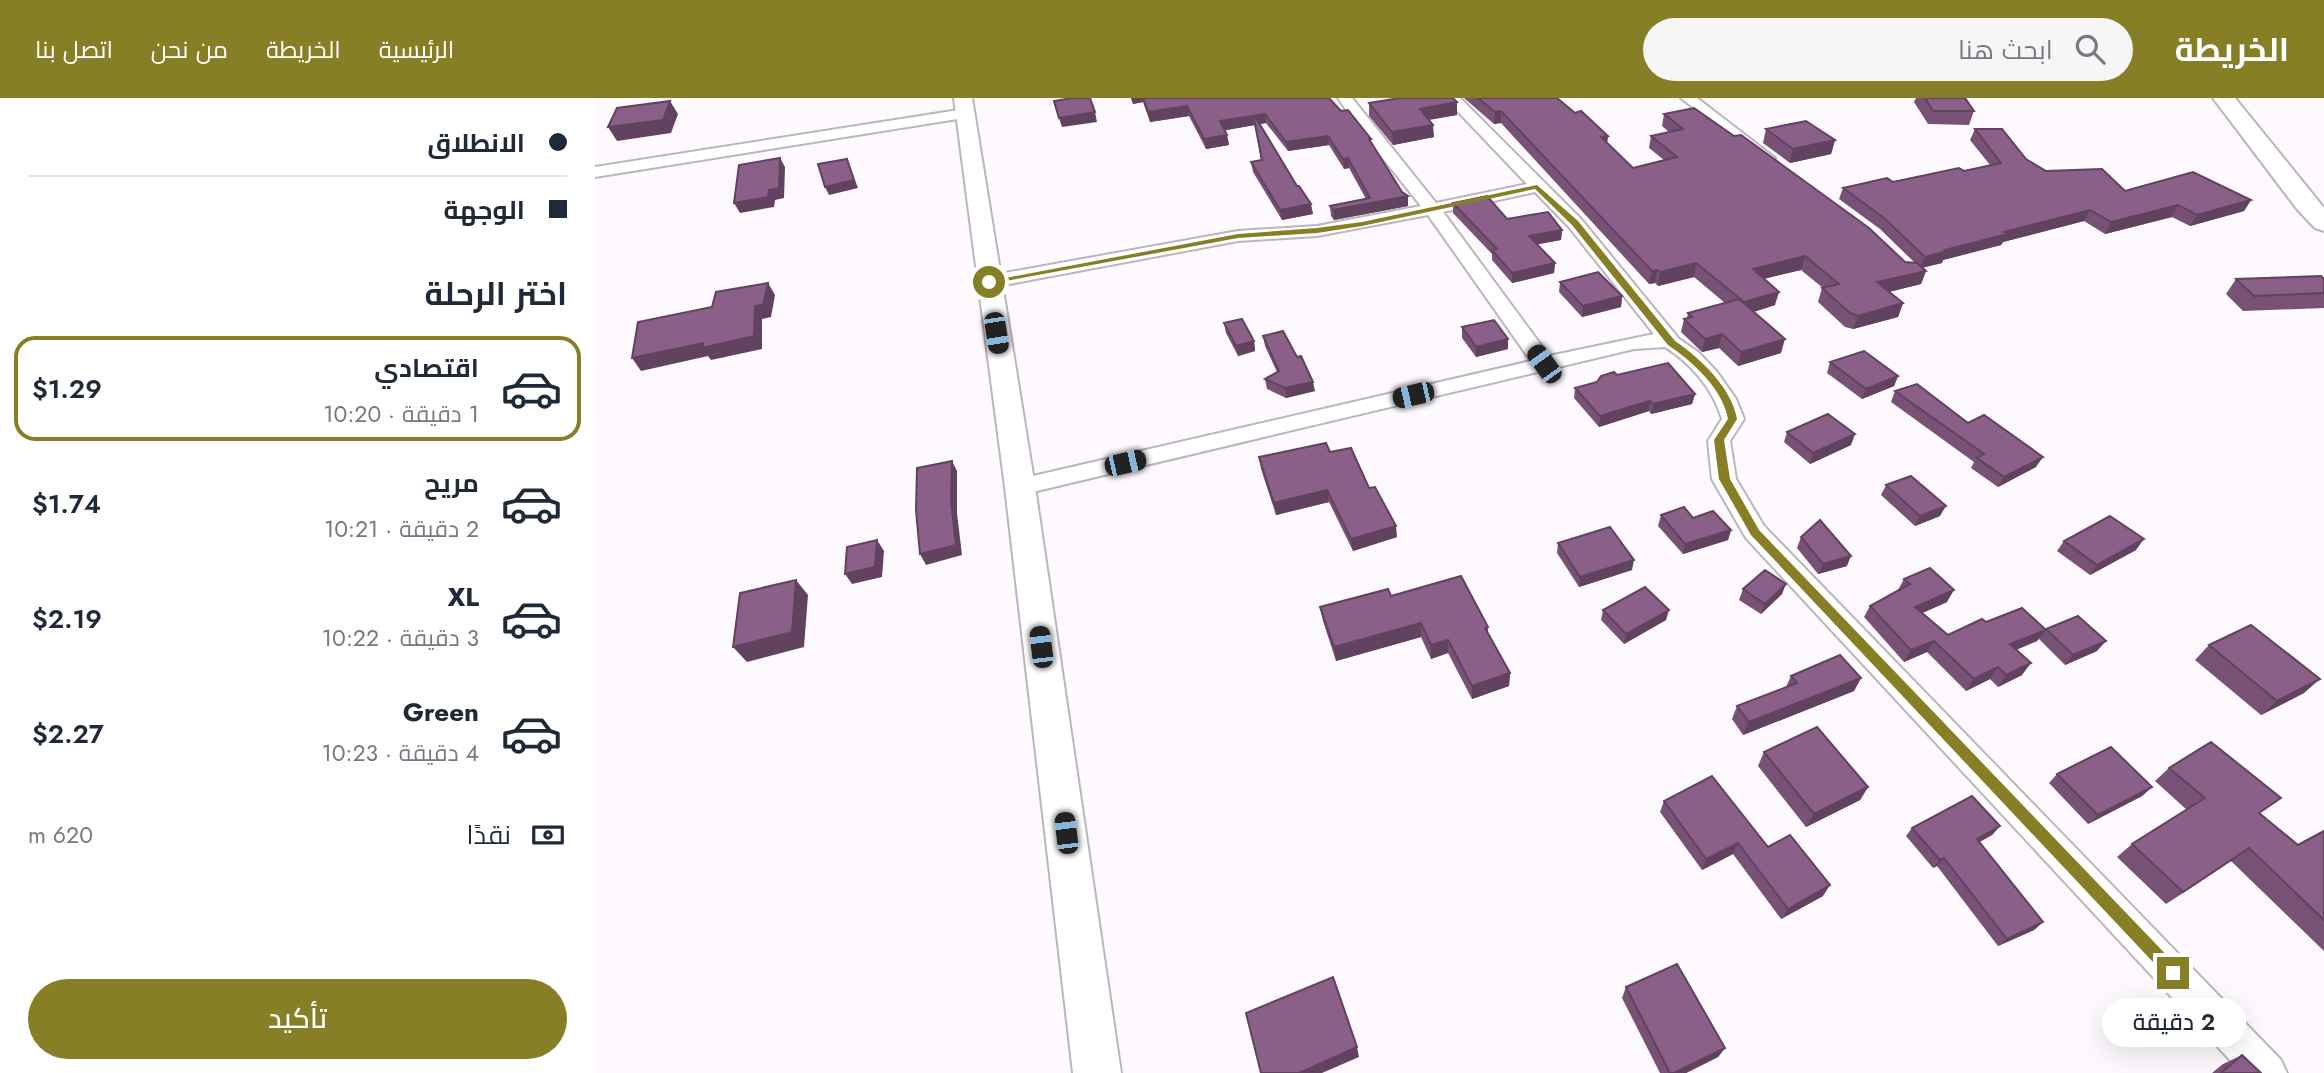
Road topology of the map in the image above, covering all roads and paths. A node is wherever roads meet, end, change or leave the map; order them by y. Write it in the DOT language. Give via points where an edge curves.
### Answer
graph roads {
  1 [pos="1345,98"];
  2 [pos="1452,98"];
  3 [pos="1688,98"];
  4 [pos="2224,98"];
  5 [pos="964,106"];
  6 [pos="1777,166"];
  7 [pos="595,172"];
  8 [pos="1537,187"];
  9 [pos="1431,209"];
  10 [pos="2324,223"];
  11 [pos="989,282"];
  12 [pos="1672,343"];
  13 [pos="1544,364"];
  14 [pos="1020,487"];
  15 [pos="1097,1073"];
  16 [pos="2268,1073"];
  1 -- 9 [label="street"];
  2 -- 8 [label="street"];
  3 -- 6 [label="street"];
  4 -- 10 [label="main road"];
  5 -- 7 [label="street"];
  5 -- 11 [label="street"];
  8 -- 9 [label="street"];
  8 -- 12 [label="street" via="1575,223"];
  9 -- 11 [label="street" via="1317,231 1238,236"];
  9 -- 13 [label="street"];
  11 -- 14 [label="street"];
  12 -- 13 [label="street" via="1658,339"];
  12 -- 16 [label="street" via="1692,357 1730,404 1733,419 1719,440 1724,479 1755,532"];
  13 -- 14 [label="street"];
  14 -- 15 [label="street"];
}
